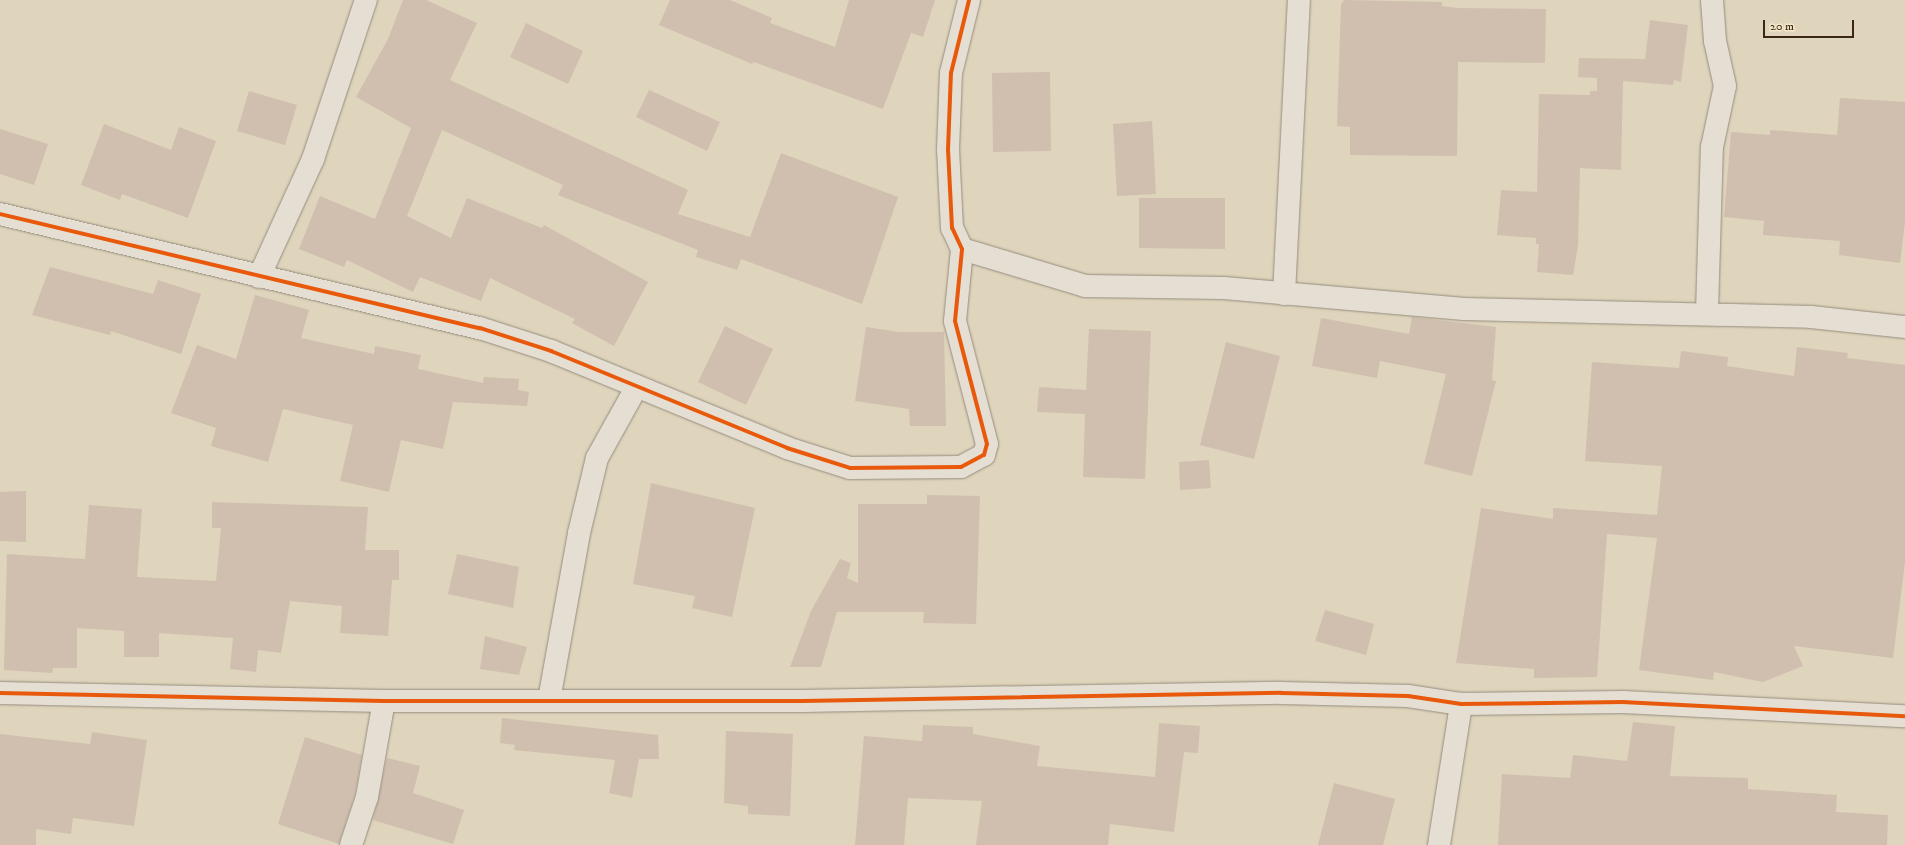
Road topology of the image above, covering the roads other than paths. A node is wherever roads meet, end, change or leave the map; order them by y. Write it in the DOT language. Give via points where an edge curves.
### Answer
graph roads {
  1 [pos="366,0"];
  2 [pos="969,0"];
  3 [pos="1299,0"];
  4 [pos="1712,0"];
  5 [pos="0,214"];
  6 [pos="962,249"];
  7 [pos="259,277"];
  8 [pos="1284,294"];
  9 [pos="1707,312"];
  10 [pos="1905,327"];
  11 [pos="637,386"];
  12 [pos="0,693"];
  13 [pos="549,700"];
  14 [pos="384,701"];
  15 [pos="1460,704"];
  16 [pos="1905,716"];
  17 [pos="351,845"];
  18 [pos="1439,845"];
  1 -- 7 [label="street" via="313,159"];
  2 -- 6 [label="street" via="951,73 948,150 952,228"];
  3 -- 8 [label="street"];
  4 -- 9 [label="street" via="1715,41 1725,86 1712,147"];
  5 -- 7 [label="street"];
  6 -- 8 [label="street" via="1085,286 1224,288"];
  6 -- 11 [label="street" via="954,321 986,444 984,454 961,467 850,468 731,427"];
  7 -- 11 [label="street" via="480,328"];
  8 -- 9 [label="street" via="1464,309 1651,314"];
  9 -- 10 [label="street" via="1811,317"];
  11 -- 13 [label="street" via="597,458 579,533"];
  12 -- 14 [label="street"];
  13 -- 14 [label="street"];
  13 -- 15 [label="street" via="802,701 1281,693 1408,696"];
  14 -- 17 [label="street" via="367,798"];
  15 -- 16 [label="street" via="1624,702"];
  15 -- 18 [label="street"];
}
